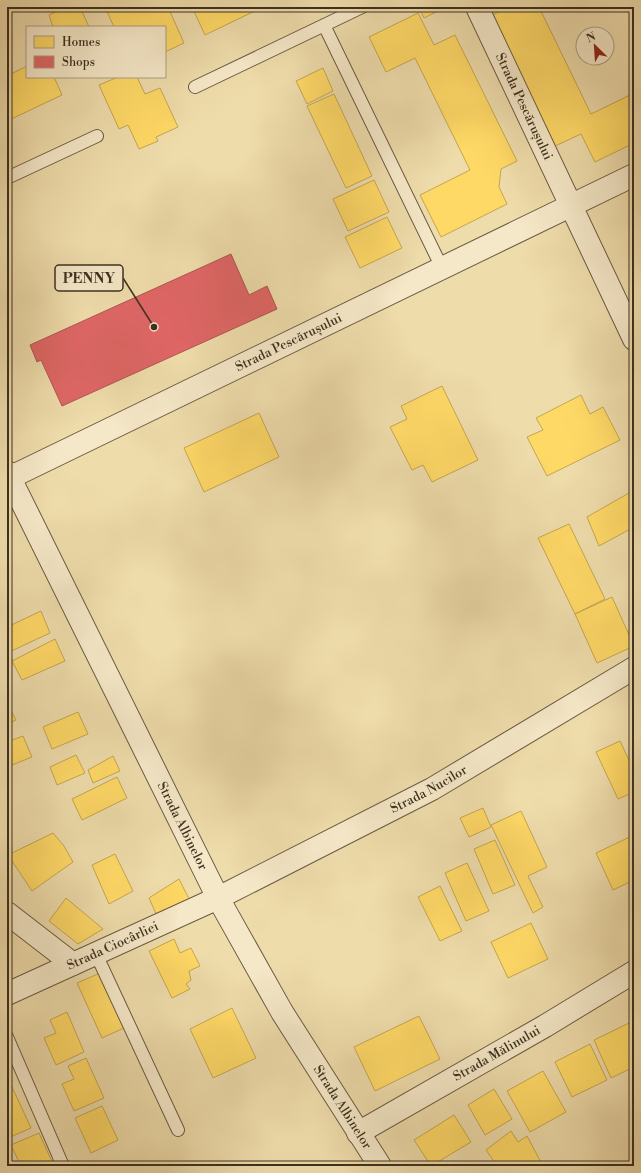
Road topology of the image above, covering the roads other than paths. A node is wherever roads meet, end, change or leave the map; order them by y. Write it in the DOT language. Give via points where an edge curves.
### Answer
graph roads {
  1 [pos="362,7"];
  2 [pos="477,7"];
  3 [pos="324,25"];
  4 [pos="195,87"];
  5 [pos="97,136"];
  6 [pos="634,174"];
  7 [pos="7,178"];
  8 [pos="570,206"];
  9 [pos="442,268"];
  10 [pos="634,339"];
  11 [pos="8,476"];
  12 [pos="634,668"];
  13 [pos="218,898"];
  14 [pos="7,913"];
  15 [pos="96,954"];
  16 [pos="73,964"];
  17 [pos="634,972"];
  18 [pos="7,994"];
  19 [pos="7,1037"];
  20 [pos="178,1130"];
  21 [pos="358,1133"];
  22 [pos="62,1166"];
  23 [pos="380,1166"];
  1 -- 3 [label="lane"];
  2 -- 8 [label="street, Strada Pescărușului"];
  3 -- 4 [label="lane"];
  3 -- 9 [label="lane"];
  5 -- 7 [label="lane"];
  6 -- 8 [label="street, Strada Pescărușului"];
  8 -- 9 [label="street, Strada Pescărușului"];
  8 -- 10 [label="street, Strada Pescărușului"];
  9 -- 11 [label="street, Strada Pescărușului"];
  11 -- 13 [label="street, Strada Albinelor"];
  12 -- 13 [label="street, Strada Nucilor" via="432,789"];
  13 -- 15 [label="street, Strada Ciocârliei"];
  13 -- 21 [label="street, Strada Albinelor" via="282,1012"];
  14 -- 16 [label="street"];
  15 -- 16 [label="street, Strada Ciocârliei"];
  15 -- 20 [label="lane"];
  16 -- 18 [label="street, Strada Ciocârliei"];
  17 -- 21 [label="street, Strada Mălinului"];
  19 -- 22 [label="lane"];
  21 -- 23 [label="street, Strada Albinelor"];
}
